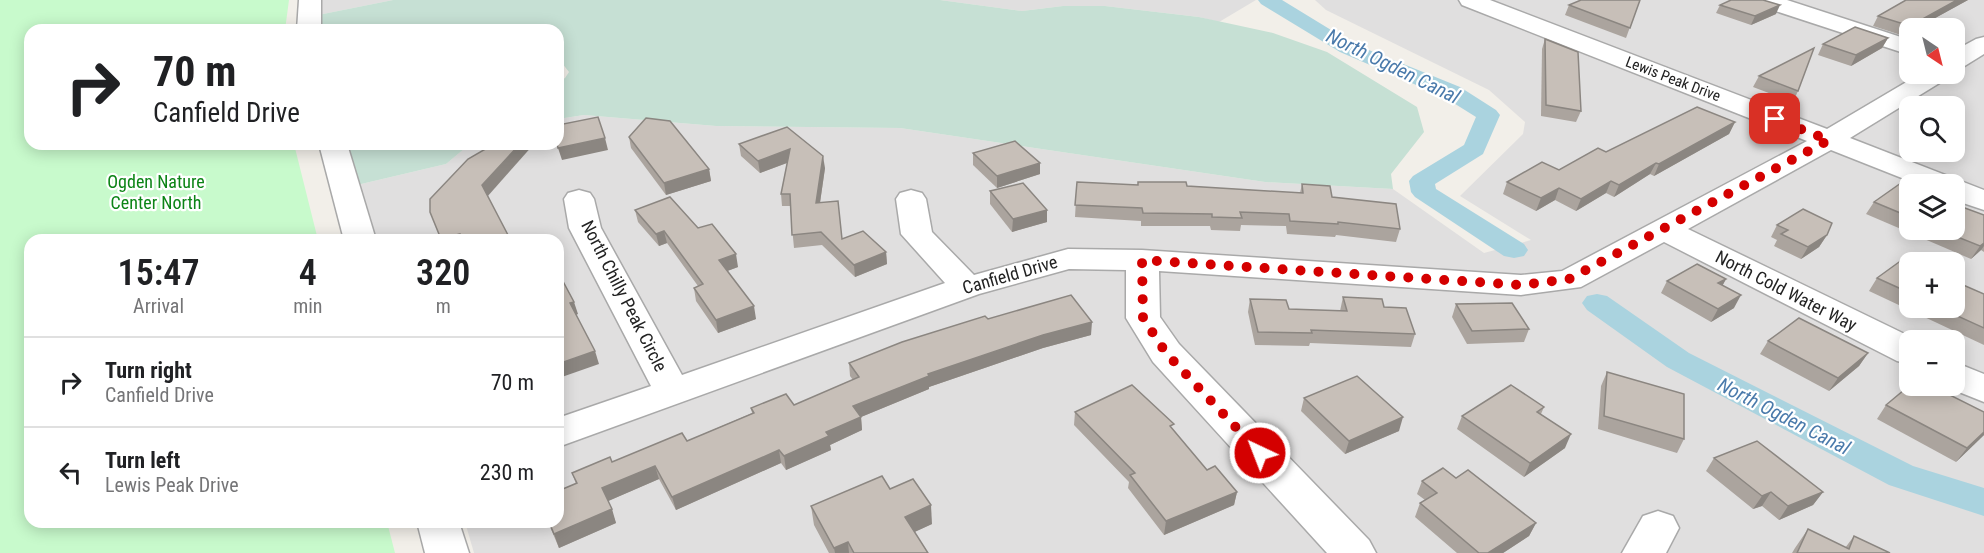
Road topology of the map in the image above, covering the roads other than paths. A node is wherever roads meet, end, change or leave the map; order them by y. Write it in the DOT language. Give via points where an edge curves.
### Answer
graph roads {
  1 [pos="310,0"];
  2 [pos="1470,0"];
  3 [pos="1765,0"];
  4 [pos="309,24"];
  5 [pos="1899,44"];
  6 [pos="1984,44"];
  7 [pos="1965,56"];
  8 [pos="1965,67"];
  9 [pos="1984,73"];
  10 [pos="1920,84"];
  11 [pos="1829,140"];
  12 [pos="335,150"];
  13 [pos="1916,174"];
  14 [pos="1965,193"];
  15 [pos="579,199"];
  16 [pos="911,199"];
  17 [pos="1984,201"];
  18 [pos="1663,229"];
  19 [pos="358,234"];
  20 [pos="1142,260"];
  21 [pos="967,287"];
  22 [pos="1899,347"];
  23 [pos="1965,380"];
  24 [pos="1984,390"];
  25 [pos="672,391"];
  26 [pos="564,432"];
  27 [pos="440,528"];
  28 [pos="447,553"];
  29 [pos="1354,553"];
  1 -- 4 [label="street"];
  2 -- 11 [label="street, Lewis Peak Drive"];
  3 -- 5 [label="street"];
  6 -- 7 [label="street"];
  8 -- 9 [label="street"];
  10 -- 11 [label="street, Canfield Drive"];
  11 -- 13 [label="street, Lewis Peak Drive"];
  11 -- 18 [label="street, Canfield Drive"];
  12 -- 19 [label="street"];
  14 -- 17 [label="street"];
  15 -- 25 [label="street, North Chilly Peak Circle" via="585,228"];
  16 -- 21 [label="street" via="917,234"];
  18 -- 20 [label="street, Canfield Drive" via="1569,279 1521,285"];
  18 -- 22 [label="street, North Cold Water Way"];
  20 -- 21 [label="street, Canfield Drive" via="1068,259"];
  20 -- 29 [label="street" via="1143,318 1166,353"];
  21 -- 25 [label="street, Canfield Drive"];
  23 -- 24 [label="street"];
  25 -- 26 [label="street, Canfield Drive"];
  27 -- 28 [label="street"];
}
